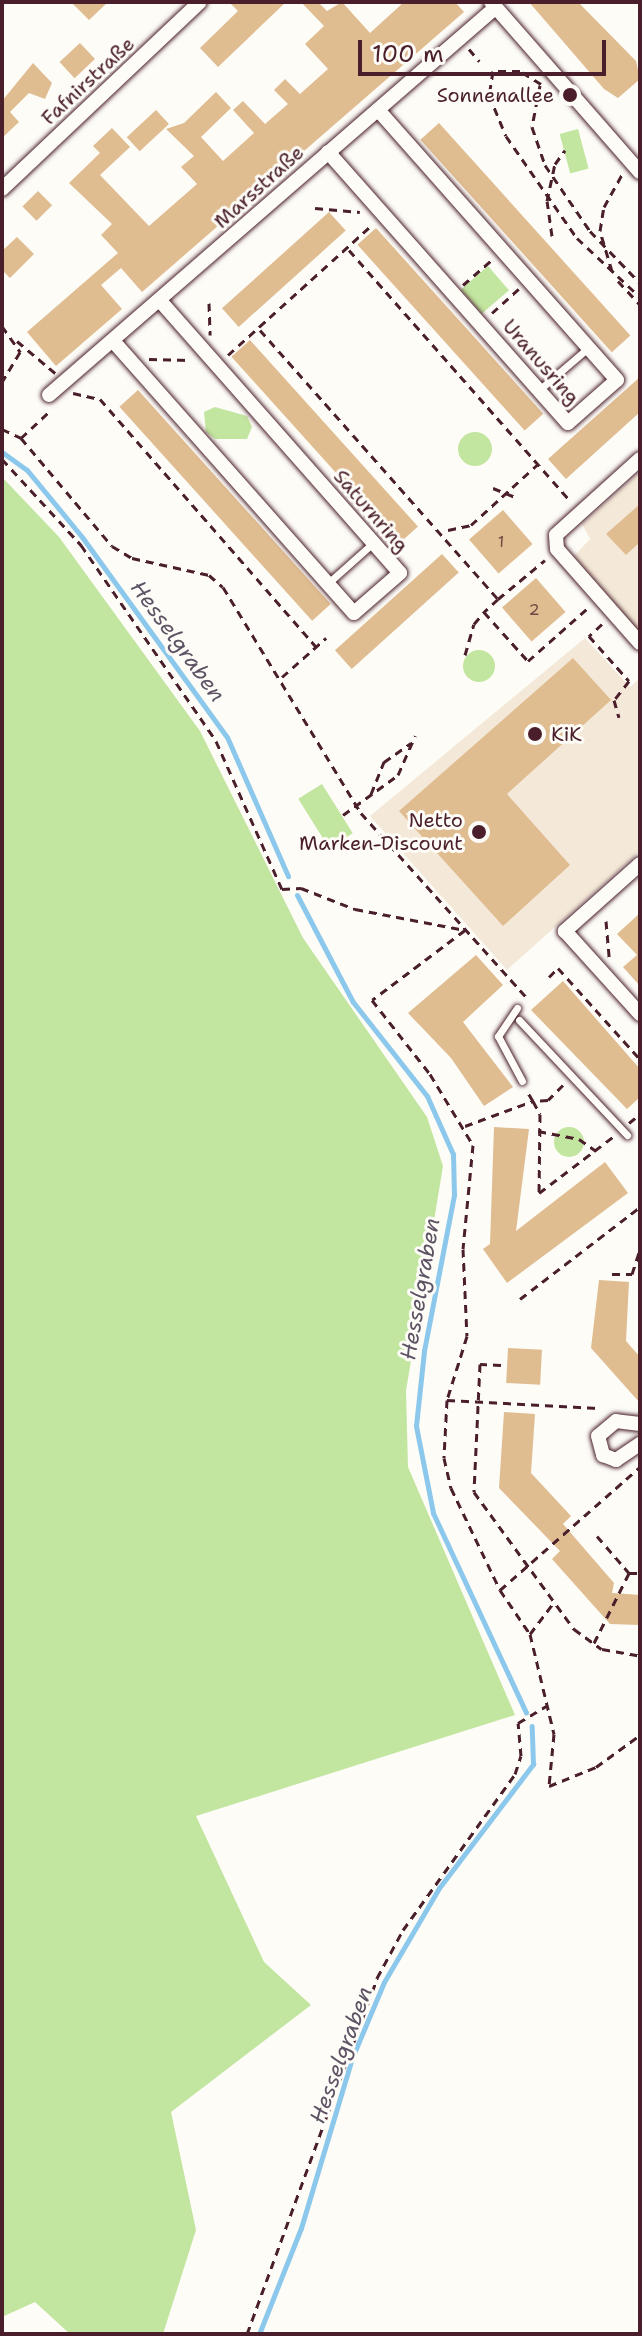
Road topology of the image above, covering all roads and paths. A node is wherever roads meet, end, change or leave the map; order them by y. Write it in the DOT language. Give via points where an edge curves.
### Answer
graph roads {
  1 [pos="200,2"];
  2 [pos="493,5"];
  3 [pos="378,110"];
  4 [pos="565,150"];
  5 [pos="328,152"];
  6 [pos="624,171"];
  7 [pos="640,172"];
  8 [pos="552,177"];
  9 [pos="2,189"];
  10 [pos="547,201"];
  11 [pos="315,208"];
  12 [pos="384,214"];
  13 [pos="552,236"];
  14 [pos="602,243"];
  15 [pos="349,250"];
  16 [pos="503,251"];
  17 [pos="613,274"];
  18 [pos="529,281"];
  19 [pos="640,283"];
  20 [pos="453,293"];
  21 [pos="640,297"];
  22 [pos="160,301"];
  23 [pos="209,303"];
  24 [pos="640,305"];
  25 [pos="480,324"];
  26 [pos="2,326"];
  27 [pos="260,330"];
  28 [pos="17,341"];
  29 [pos="114,342"];
  30 [pos="588,348"];
  31 [pos="145,359"];
  32 [pos="214,363"];
  33 [pos="2,382"];
  34 [pos="64,384"];
  35 [pos="539,390"];
  36 [pos="49,395"];
  37 [pos="2,429"];
  38 [pos="21,438"];
  39 [pos="2,459"];
  40 [pos="640,459"];
  41 [pos="538,464"];
  42 [pos="493,488"];
  43 [pos="501,496"];
  44 [pos="513,496"];
  45 [pos="580,513"];
  46 [pos="448,530"];
  47 [pos="373,543"];
  48 [pos="557,549"];
  49 [pos="327,584"];
  50 [pos="600,598"];
  51 [pos="498,599"];
  52 [pos="484,612"];
  53 [pos="614,613"];
  54 [pos="326,638"];
  55 [pos="640,643"];
  56 [pos="316,647"];
  57 [pos="465,655"];
  58 [pos="282,677"];
  59 [pos="619,717"];
  60 [pos="415,736"];
  61 [pos="413,742"];
  62 [pos="371,794"];
  63 [pos="356,806"];
  64 [pos="343,815"];
  65 [pos="640,864"];
  66 [pos="606,921"];
  67 [pos="465,930"];
  68 [pos="610,970"];
  69 [pos="549,977"];
  70 [pos="527,998"];
  71 [pos="517,1008"];
  72 [pos="640,1014"];
  73 [pos="519,1020"];
  74 [pos="640,1059"];
  75 [pos="572,1077"];
  76 [pos="522,1081"];
  77 [pos="533,1101"];
  78 [pos="465,1126"];
  79 [pos="538,1131"];
  80 [pos="624,1132"];
  81 [pos="596,1151"];
  82 [pos="640,1207"];
  83 [pos="640,1250"];
  84 [pos="612,1274"];
  85 [pos="520,1299"];
  86 [pos="501,1365"];
  87 [pos="447,1400"];
  88 [pos="479,1403"];
  89 [pos="598,1408"];
  90 [pos="640,1424"];
  91 [pos="640,1444"];
  92 [pos="640,1467"];
  93 [pos="597,1536"];
  94 [pos="527,1566"];
  95 [pos="629,1573"];
  96 [pos="640,1573"];
  97 [pos="500,1590"];
  98 [pos="554,1602"];
  99 [pos="530,1634"];
  100 [pos="594,1643"];
  101 [pos="640,1656"];
  102 [pos="547,1705"];
  103 [pos="640,1735"];
  104 [pos="247,2334"];
  1 -- 9 [label="street, Fafnirstraße"];
  2 -- 3 [label="street, Marsstraße"];
  2 -- 7 [label="street"];
  3 -- 5 [label="street, Marsstraße"];
  3 -- 16 [label="street, Uranusring"];
  4 -- 8 [label="path"];
  5 -- 12 [label="street, Uranusring"];
  5 -- 22 [label="street, Marsstraße"];
  6 -- 14 [label="path" via="604,207"];
  8 -- 10 [label="path"];
  8 -- 10 [label="path" via="532,127 542,83 502,66 493,71 489,95 506,136"];
  8 -- 14 [label="path"];
  10 -- 13 [label="path"];
  10 -- 17 [label="path"];
  11 -- 12 [label="path"];
  12 -- 15 [label="path"];
  12 -- 20 [label="street, Uranusring"];
  14 -- 17 [label="path"];
  14 -- 19 [label="path"];
  15 -- 27 [label="path"];
  15 -- 41 [label="path"];
  16 -- 18 [label="street, Uranusring"];
  16 -- 20 [label="path"];
  17 -- 21 [label="path"];
  17 -- 24 [label="path"];
  18 -- 25 [label="path"];
  18 -- 30 [label="street, Uranusring"];
  20 -- 25 [label="street, Uranusring"];
  22 -- 29 [label="street, Marsstraße"];
  22 -- 32 [label="street, Saturnring"];
  23 -- 32 [label="path"];
  25 -- 35 [label="street, Uranusring"];
  26 -- 28 [label="path"];
  27 -- 32 [label="path"];
  27 -- 51 [label="path"];
  28 -- 33 [label="path" via="18,364"];
  28 -- 34 [label="path"];
  29 -- 34 [label="street, Marsstraße"];
  29 -- 49 [label="street, Saturnring"];
  30 -- 35 [label="lane"];
  30 -- 35 [label="street, Uranusring" via="617,380 568,423"];
  31 -- 32 [label="path"];
  32 -- 47 [label="street, Saturnring"];
  34 -- 36 [label="street, Marsstraße"];
  34 -- 56 [label="path" via="73,393 100,399"];
  36 -- 38 [label="path" via="50,412"];
  37 -- 38 [label="path"];
  38 -- 58 [label="path" via="112,546 132,558 209,575 223,587"];
  39 -- 67 [label="path" via="81,545 216,741 282,889 301,888 355,909"];
  40 -- 45 [label="street"];
  41 -- 43 [label="path"];
  41 -- 45 [label="path"];
  42 -- 43 [label="path"];
  43 -- 44 [label="path"];
  43 -- 46 [label="path" via="471,525"];
  45 -- 48 [label="street" via="556,535"];
  47 -- 49 [label="lane"];
  47 -- 49 [label="street, Saturnring" via="400,573 354,613"];
  48 -- 50 [label="street"];
  48 -- 51 [label="path"];
  50 -- 52 [label="path" via="528,661"];
  50 -- 53 [label="street"];
  51 -- 52 [label="path"];
  52 -- 57 [label="path" via="474,624"];
  53 -- 55 [label="street"];
  53 -- 59 [label="path" via="589,636 629,681 614,700"];
  54 -- 56 [label="path"];
  56 -- 58 [label="path"];
  58 -- 63 [label="path"];
  60 -- 61 [label="path"];
  61 -- 62 [label="path" via="398,775"];
  61 -- 62 [label="path" via="384,762"];
  62 -- 63 [label="path"];
  63 -- 64 [label="path"];
  63 -- 67 [label="path"];
  65 -- 72 [label="street" via="565,931"];
  66 -- 68 [label="path"];
  67 -- 70 [label="path"];
  67 -- 78 [label="path" via="372,1000"];
  69 -- 74 [label="path" via="558,968"];
  71 -- 76 [label="lane" via="498,1036"];
  73 -- 75 [label="lane"];
  75 -- 77 [label="path" via="548,1100"];
  75 -- 80 [label="lane"];
  76 -- 77 [label="path"];
  77 -- 78 [label="path"];
  77 -- 79 [label="path"];
  78 -- 87 [label="path" via="473,1145 463,1249 467,1336"];
  79 -- 81 [label="path" via="579,1139"];
  79 -- 81 [label="path" via="539,1193"];
  80 -- 81 [label="path"];
  82 -- 85 [label="path"];
  83 -- 84 [label="path" via="632,1274"];
  86 -- 88 [label="path" via="480,1364"];
  87 -- 88 [label="path"];
  87 -- 97 [label="path" via="442,1432 451,1488"];
  88 -- 89 [label="path"];
  88 -- 94 [label="path" via="474,1492"];
  90 -- 91 [label="street" via="616,1421 598,1436 603,1455 616,1460"];
  92 -- 94 [label="path"];
  93 -- 95 [label="path"];
  94 -- 97 [label="path"];
  94 -- 98 [label="path"];
  95 -- 96 [label="path"];
  95 -- 100 [label="path"];
  97 -- 99 [label="path"];
  98 -- 99 [label="path"];
  98 -- 100 [label="path"];
  99 -- 102 [label="path"];
  100 -- 101 [label="path"];
  102 -- 103 [label="path" via="554,1734 549,1786 596,1767"];
  102 -- 104 [label="path" via="518,1723 521,1756 510,1783 411,1919 377,1978 346,2048 307,2184"];
}
